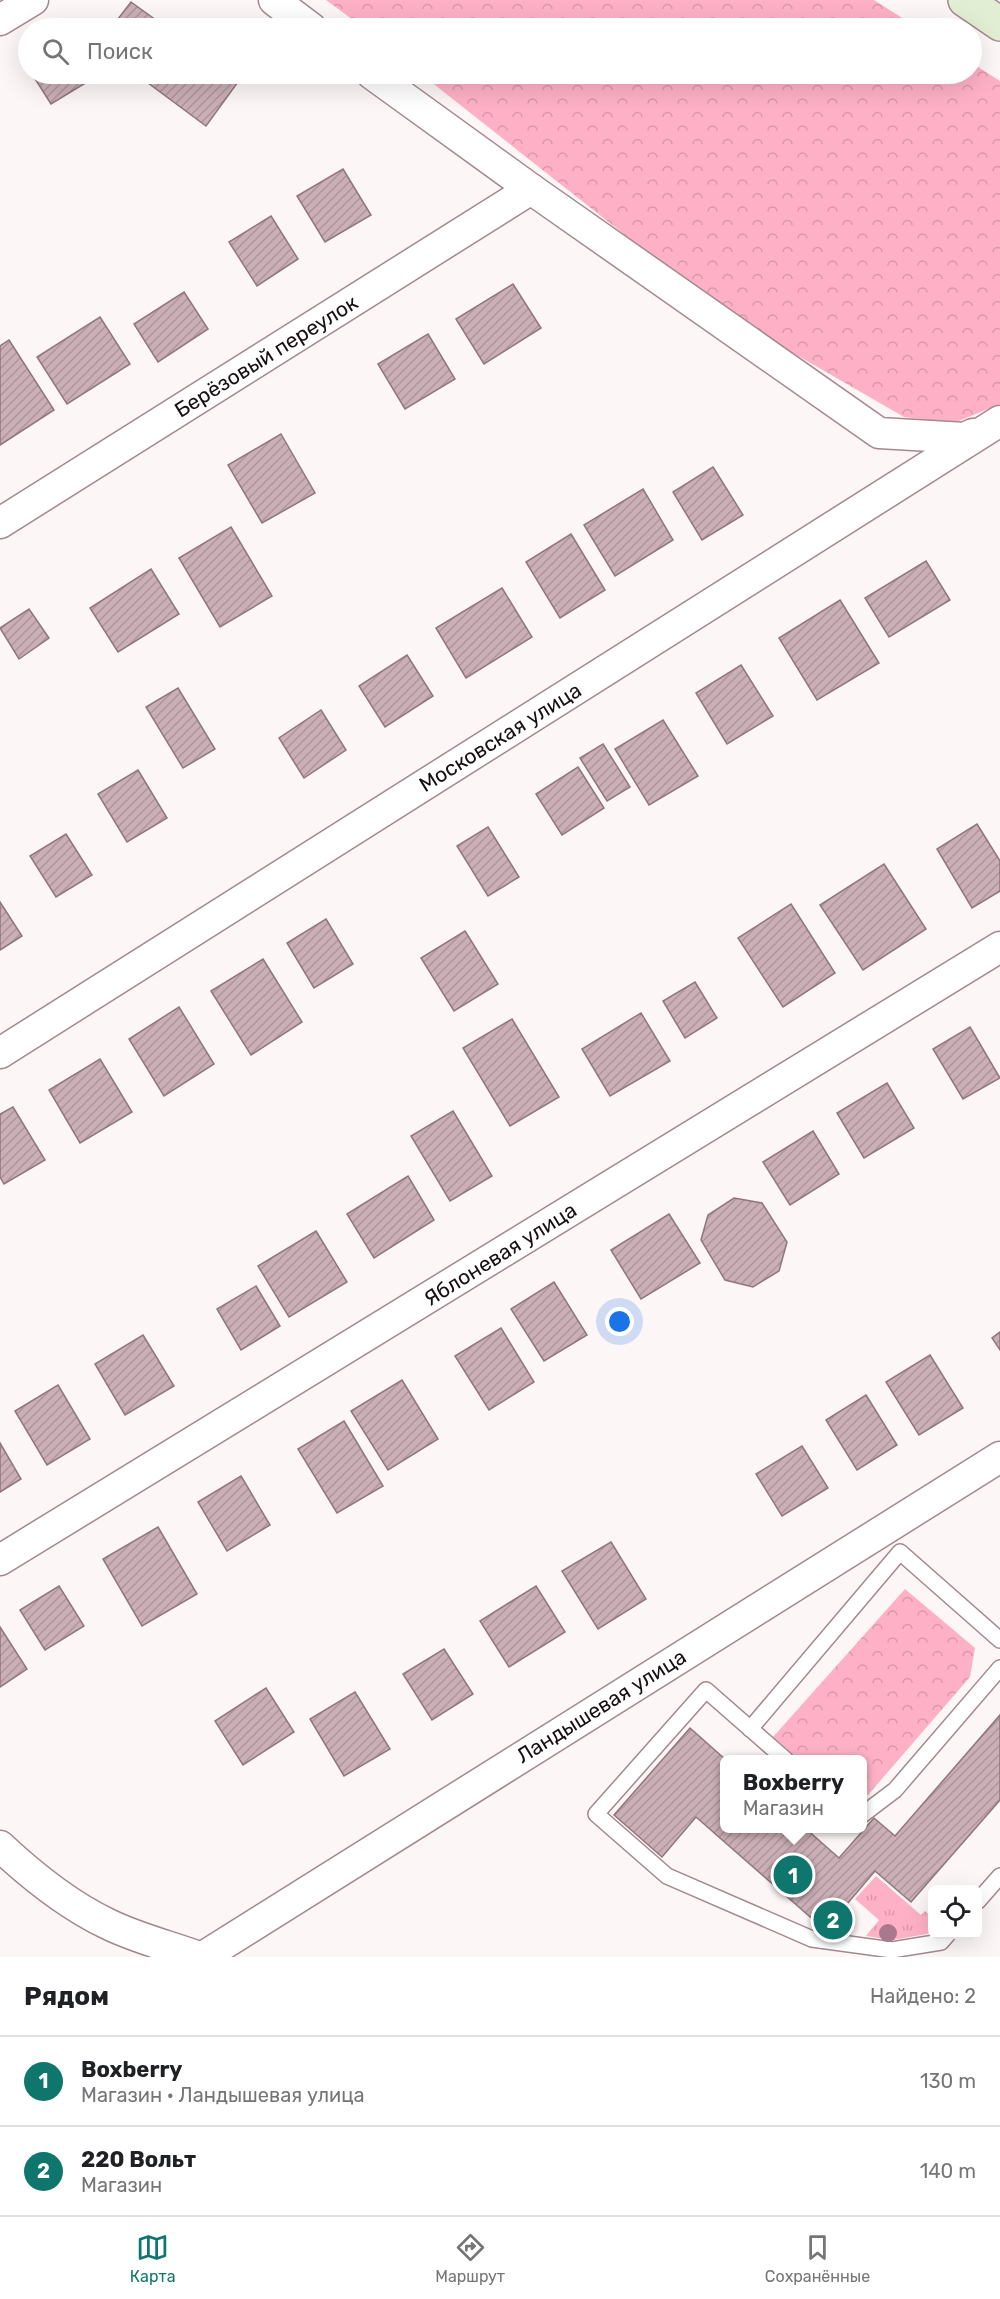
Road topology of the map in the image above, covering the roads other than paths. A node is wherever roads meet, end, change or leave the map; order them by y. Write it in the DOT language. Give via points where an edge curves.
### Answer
graph roads {
  1 [pos="33,0"];
  2 [pos="274,0"];
  3 [pos="965,0"];
  4 [pos="298,18"];
  5 [pos="0,21"];
  6 [pos="1000,24"];
  7 [pos="386,84"];
  8 [pos="531,189"];
  9 [pos="1000,420"];
  10 [pos="0,523"];
  11 [pos="1000,947"];
  12 [pos="0,1053"];
  13 [pos="1000,1457"];
  14 [pos="0,1560"];
  15 [pos="1000,1640"];
  16 [pos="1000,1668"];
  17 [pos="750,1729"];
  18 [pos="780,1755"];
  19 [pos="867,1811"];
  20 [pos="0,1846"];
  21 [pos="1000,1876"];
  22 [pos="982,1896"];
  23 [pos="944,1939"];
  24 [pos="201,1957"];
  1 -- 5 [label="street"];
  2 -- 4 [label="street"];
  3 -- 6 [label="main road"];
  7 -- 8 [label="street"];
  8 -- 9 [label="street" via="879,433 965,438"];
  8 -- 10 [label="street, Берёзовый переулок"];
  9 -- 12 [label="street, Московская улица"];
  11 -- 14 [label="street, Яблоневая улица"];
  13 -- 24 [label="street, Ландышевая улица"];
  15 -- 17 [label="lane" via="900,1552"];
  16 -- 19 [label="lane" via="895,1790"];
  17 -- 18 [label="lane"];
  17 -- 23 [label="lane" via="706,1690 596,1814 667,1876 812,1939 892,1950"];
  20 -- 24 [label="street" via="63,1898 108,1924"];
  21 -- 22 [label="lane"];
}
